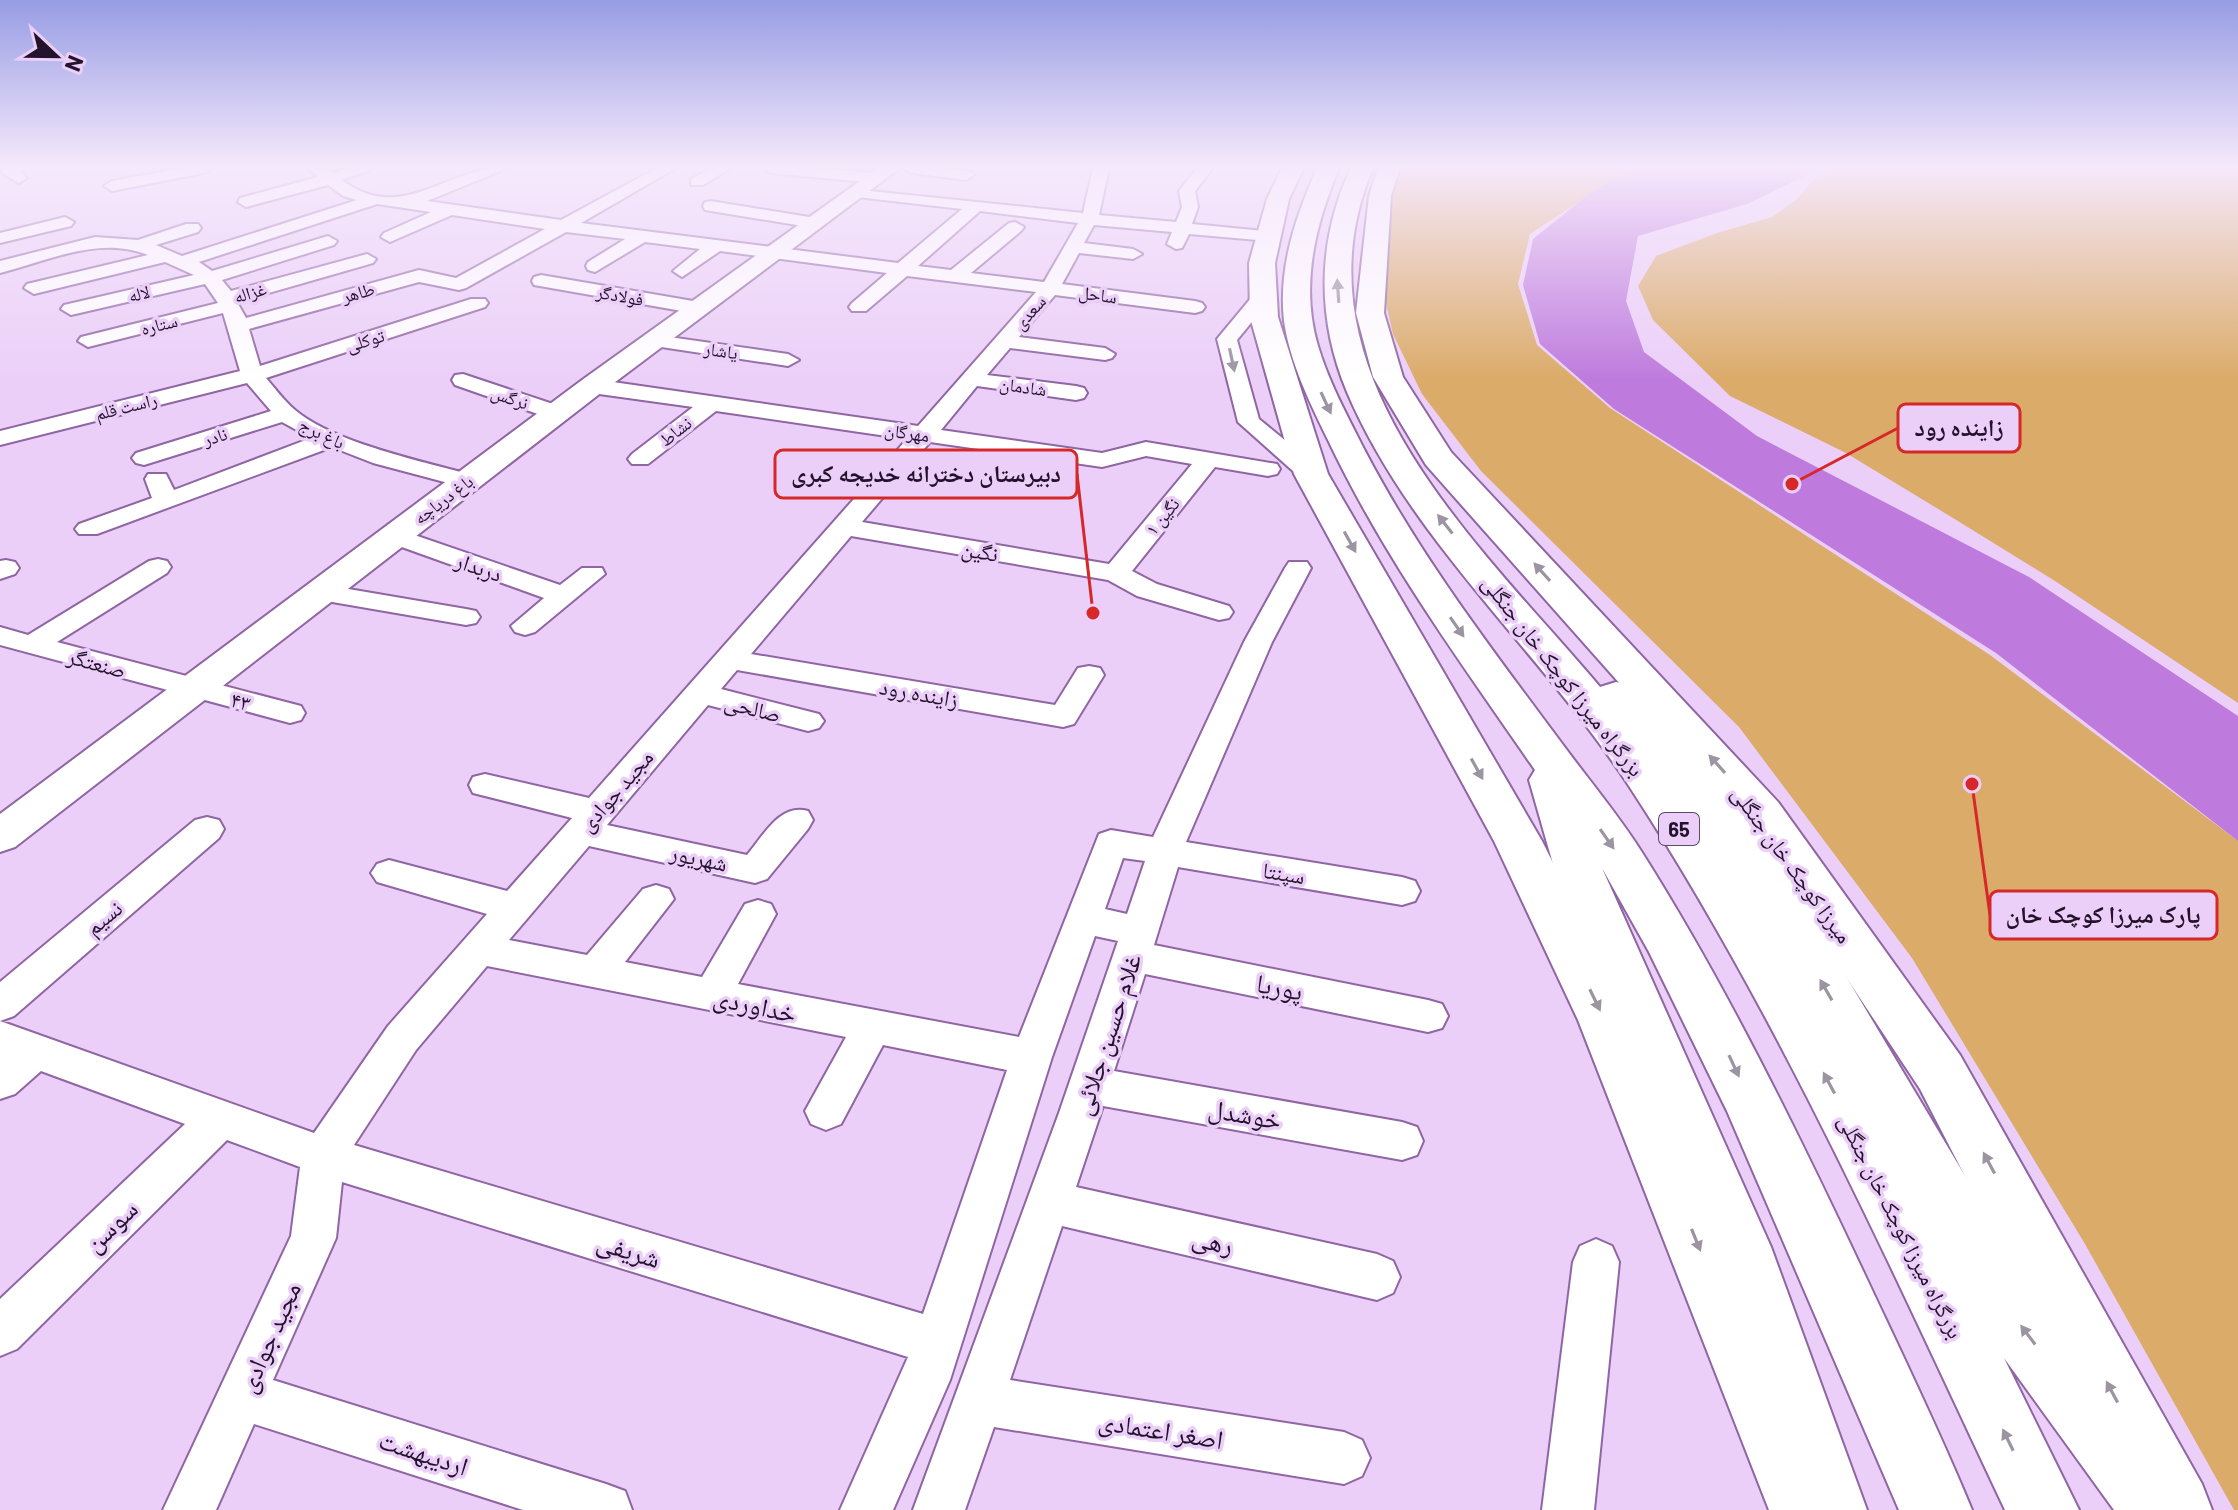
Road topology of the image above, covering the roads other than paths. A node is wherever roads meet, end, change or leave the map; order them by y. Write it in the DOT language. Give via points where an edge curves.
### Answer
graph roads {
  1 [pos="159,238"];
  2 [pos="242,238"];
  3 [pos="539,238"];
  4 [pos="638,238"];
  5 [pos="663,238"];
  6 [pos="794,238"];
  7 [pos="939,238"];
  8 [pos="1001,238"];
  9 [pos="1078,238"];
  10 [pos="1268,238"];
  11 [pos="1302,238"];
  12 [pos="1341,238"];
  13 [pos="1376,238"];
  14 [pos="328,241"];
  15 [pos="139,245"];
  16 [pos="717,245"];
  17 [pos="1073,247"];
  18 [pos="775,252"];
  19 [pos="1133,254"];
  20 [pos="173,259"];
  21 [pos="367,259"];
  22 [pos="595,266"];
  23 [pos="0,267"];
  24 [pos="905,269"];
  25 [pos="682,271"];
  26 [pos="957,275"];
  27 [pos="208,278"];
  28 [pos="541,281"];
  29 [pos="1051,287"];
  30 [pos="34,288"];
  31 [pos="1263,296"];
  32 [pos="478,303"];
  33 [pos="859,307"];
  34 [pos="1195,307"];
  35 [pos="699,308"];
  36 [pos="71,309"];
  37 [pos="231,311"];
  38 [pos="88,341"];
  39 [pos="655,341"];
  40 [pos="1003,341"];
  41 [pos="1105,354"];
  42 [pos="788,360"];
  43 [pos="252,375"];
  44 [pos="970,379"];
  45 [pos="463,380"];
  46 [pos="592,386"];
  47 [pos="1076,393"];
  48 [pos="711,404"];
  49 [pos="557,413"];
  50 [pos="285,414"];
  51 [pos="921,434"];
  52 [pos="0,438"];
  53 [pos="331,439"];
  54 [pos="144,458"];
  55 [pos="640,459"];
  56 [pos="1209,459"];
  57 [pos="1290,471"];
  58 [pos="467,481"];
  59 [pos="844,527"];
  60 [pos="88,529"];
  61 [pos="394,536"];
  62 [pos="158,567"];
  63 [pos="1298,568"];
  64 [pos="1116,573"];
  65 [pos="592,574"];
  66 [pos="319,592"];
  67 [pos="1499,592"];
  68 [pos="564,596"];
  69 [pos="1219,612"];
  70 [pos="466,617"];
  71 [pos="525,626"];
  72 [pos="0,636"];
  73 [pos="32,645"];
  74 [pos="727,659"];
  75 [pos="1089,675"];
  76 [pos="193,688"];
  77 [pos="698,693"];
  78 [pos="290,713"];
  79 [pos="808,721"];
  80 [pos="1540,744"];
  81 [pos="485,785"];
  82 [pos="796,820"];
  83 [pos="588,822"];
  84 [pos="207,829"];
  85 [pos="0,836"];
  86 [pos="1165,853"];
  87 [pos="389,873"];
  88 [pos="1402,891"];
  89 [pos="656,899"];
  90 [pos="514,907"];
  91 [pos="758,914"];
  92 [pos="1083,919"];
  93 [pos="1136,944"];
  94 [pos="478,949"];
  95 [pos="595,972"];
  96 [pos="712,995"];
  97 [pos="0,1005"];
  98 [pos="1428,1016"];
  99 [pos="872,1028"];
  100 [pos="18,1044"];
  101 [pos="1032,1057"];
  102 [pos="0,1081"];
  103 [pos="1089,1085"];
  104 [pos="826,1111"];
  105 [pos="220,1119"];
  106 [pos="1402,1141"];
  107 [pos="323,1156"];
  108 [pos="1049,1202"];
  109 [pos="1596,1262"];
  110 [pos="1377,1277"];
  111 [pos="0,1332"];
  112 [pos="936,1342"];
  113 [pos="242,1395"];
  114 [pos="978,1400"];
  115 [pos="1344,1458"];
  116 [pos="189,1510"];
  117 [pos="606,1510"];
  118 [pos="866,1510"];
  119 [pos="939,1510"];
  120 [pos="1568,1510"];
  121 [pos="1805,1510"];
  122 [pos="1831,1510"];
  123 [pos="1936,1510"];
  124 [pos="2043,1510"];
  125 [pos="2158,1510"];
  126 [pos="2176,1510"];
  1 -- 15 [label="street"];
  2 -- 20 [label="street"];
  3 -- 37 [label="street, طاهر" via="459,284 419,276"];
  4 -- 22 [label="street"];
  5 -- 16 [label="street, ساحل"];
  6 -- 18 [label="street, باغ دریاچه"];
  7 -- 24 [label="street"];
  8 -- 26 [label="street"];
  9 -- 17 [label="street, سعدی"];
  10 -- 31 [label="main road" via="1262,263"];
  11 -- 80 [label="main road, one-way" via="1296,297 1302,342 1320,391 1384,521"];
  67 -- 12 [label="main road, بزرگراه میرزا کوچک خان جنگلی / 65, one-way" via="1439,517 1392,448 1362,391 1345,342 1337,295"];
  126 -- 13 [label="main road, میرزا کوچک خان جنگلی, one-way" via="1940,1072 1762,814 1438,458 1388,377 1370,313"];
  14 -- 27 [label="street"];
  15 -- 20 [label="street, باغ برج"];
  15 -- 23 [label="street, باغ برج" via="95,242"];
  16 -- 18 [label="street, ساحل"];
  16 -- 25 [label="street"];
  17 -- 19 [label="street"];
  17 -- 29 [label="street, سعدی"];
  18 -- 24 [label="street, ساحل"];
  18 -- 35 [label="street, باغ دریاچه"];
  20 -- 27 [label="street, باغ برج"];
  20 -- 30 [label="street"];
  21 -- 37 [label="street, غزاله"];
  24 -- 26 [label="street, ساحل"];
  24 -- 33 [label="street"];
  26 -- 29 [label="street, ساحل"];
  27 -- 36 [label="street, لاله"];
  27 -- 37 [label="street, باغ برج"];
  28 -- 35 [label="street, فولادگر"];
  29 -- 34 [label="street, ساحل"];
  29 -- 40 [label="street, سعدی"];
  31 -- 57 [label="main road"];
  31 -- 57 [label="street, one-way" via="1227,339 1249,422"];
  32 -- 43 [label="street, توکلی"];
  35 -- 39 [label="street, باغ دریاچه"];
  37 -- 38 [label="street, ستاره"];
  37 -- 43 [label="street, باغ برج"];
  39 -- 42 [label="street, یاشار"];
  39 -- 46 [label="street, باغ دریاچه"];
  40 -- 41 [label="street"];
  40 -- 44 [label="street, سعدی"];
  43 -- 50 [label="street, باغ برج"];
  43 -- 52 [label="street, راست قلم"];
  44 -- 47 [label="street, شادمان"];
  44 -- 51 [label="street, سعدی"];
  45 -- 49 [label="street, نرگس"];
  46 -- 48 [label="street, مهرگان"];
  46 -- 49 [label="street, باغ دریاچه"];
  48 -- 51 [label="street, مهرگان"];
  48 -- 55 [label="street, نشاط"];
  49 -- 58 [label="street, باغ دریاچه"];
  50 -- 53 [label="street, باغ برج"];
  50 -- 54 [label="street, نادر"];
  51 -- 56 [label="street, مهرگان" via="1102,460 1146,449"];
  51 -- 59 [label="street, مجید جوادی"];
  53 -- 58 [label="street, باغ برج"];
  53 -- 60 [label="street" via="161,490"];
  56 -- 57 [label="street, مهرگان"];
  56 -- 64 [label="street, نگین ۱"];
  57 -- 121 [label="main road, one-way" via="1518,841 1605,1020"];
  58 -- 61 [label="street, باغ دریاچه"];
  59 -- 64 [label="street, نگین"];
  59 -- 74 [label="street, مجید جوادی"];
  61 -- 66 [label="street, باغ دریاچه"];
  61 -- 68 [label="street, دربدار"];
  62 -- 73 [label="street"];
  63 -- 86 [label="street, غلام حسین جلائی" via="1258,642"];
  64 -- 69 [label="street, نگین" via="1147,590"];
  65 -- 68 [label="street"];
  66 -- 70 [label="street"];
  66 -- 76 [label="street, باغ دریاچه"];
  124 -- 67 [label="main road, بزرگراه میرزا کوچک خان جنگلی / 65, one-way" via="1778,985 1610,726"];
  125 -- 67 [label="main road, one-way" via="2006,1306 1792,930 1714,810 1630,709 1567,646"];
  68 -- 71 [label="street"];
  72 -- 73 [label="street, صنعتگر"];
  73 -- 76 [label="street, صنعتگر"];
  74 -- 75 [label="street, زاینده رود" via="1063,717"];
  74 -- 77 [label="street, مجید جوادی"];
  76 -- 78 [label="street, ۴۳"];
  76 -- 85 [label="street, باغ دریاچه"];
  77 -- 79 [label="street, صالحی"];
  77 -- 83 [label="street, مجید جوادی"];
  80 -- 122 [label="main road" via="1579,871 1740,1247"];
  80 -- 123 [label="main road, one-way" via="1623,862 1702,999"];
  81 -- 83 [label="street"];
  82 -- 83 [label="street, شهریور" via="755,870"];
  83 -- 90 [label="street, مجید جوادی"];
  84 -- 97 [label="street, نسیم"];
  86 -- 88 [label="street, سپنتا"];
  86 -- 92 [label="street, سپنتا" via="1111,843"];
  86 -- 93 [label="street, غلام حسین جلائی"];
  87 -- 90 [label="street"];
  89 -- 95 [label="street"];
  90 -- 94 [label="street, مجید جوادی"];
  91 -- 96 [label="street"];
  92 -- 93 [label="street, پوریا"];
  92 -- 101 [label="street"];
  93 -- 98 [label="street, پوریا"];
  93 -- 103 [label="street, غلام حسین جلائی"];
  94 -- 95 [label="street, خداوردی"];
  94 -- 107 [label="street, مجید جوادی" via="402,1038"];
  95 -- 96 [label="street, خداوردی"];
  96 -- 99 [label="street, خداوردی"];
  99 -- 101 [label="street, خداوردی"];
  99 -- 104 [label="street"];
  100 -- 102 [label="street"];
  100 -- 105 [label="street"];
  101 -- 112 [label="street"];
  103 -- 106 [label="street, خوشدل"];
  103 -- 108 [label="street, غلام حسین جلائی"];
  105 -- 107 [label="street"];
  105 -- 111 [label="street, سوسن"];
  107 -- 112 [label="street, شریفی"];
  107 -- 113 [label="street, مجید جوادی" via="313,1238"];
  108 -- 110 [label="street, رهی"];
  108 -- 114 [label="street, غلام حسین جلائی"];
  109 -- 120 [label="street"];
  112 -- 118 [label="street" via="925,1380"];
  113 -- 116 [label="street, مجید جوادی"];
  113 -- 117 [label="street, اردیبهشت"];
  114 -- 115 [label="street, اصغر اعتمادی"];
  114 -- 119 [label="street, غلام حسین جلائی"];
}
